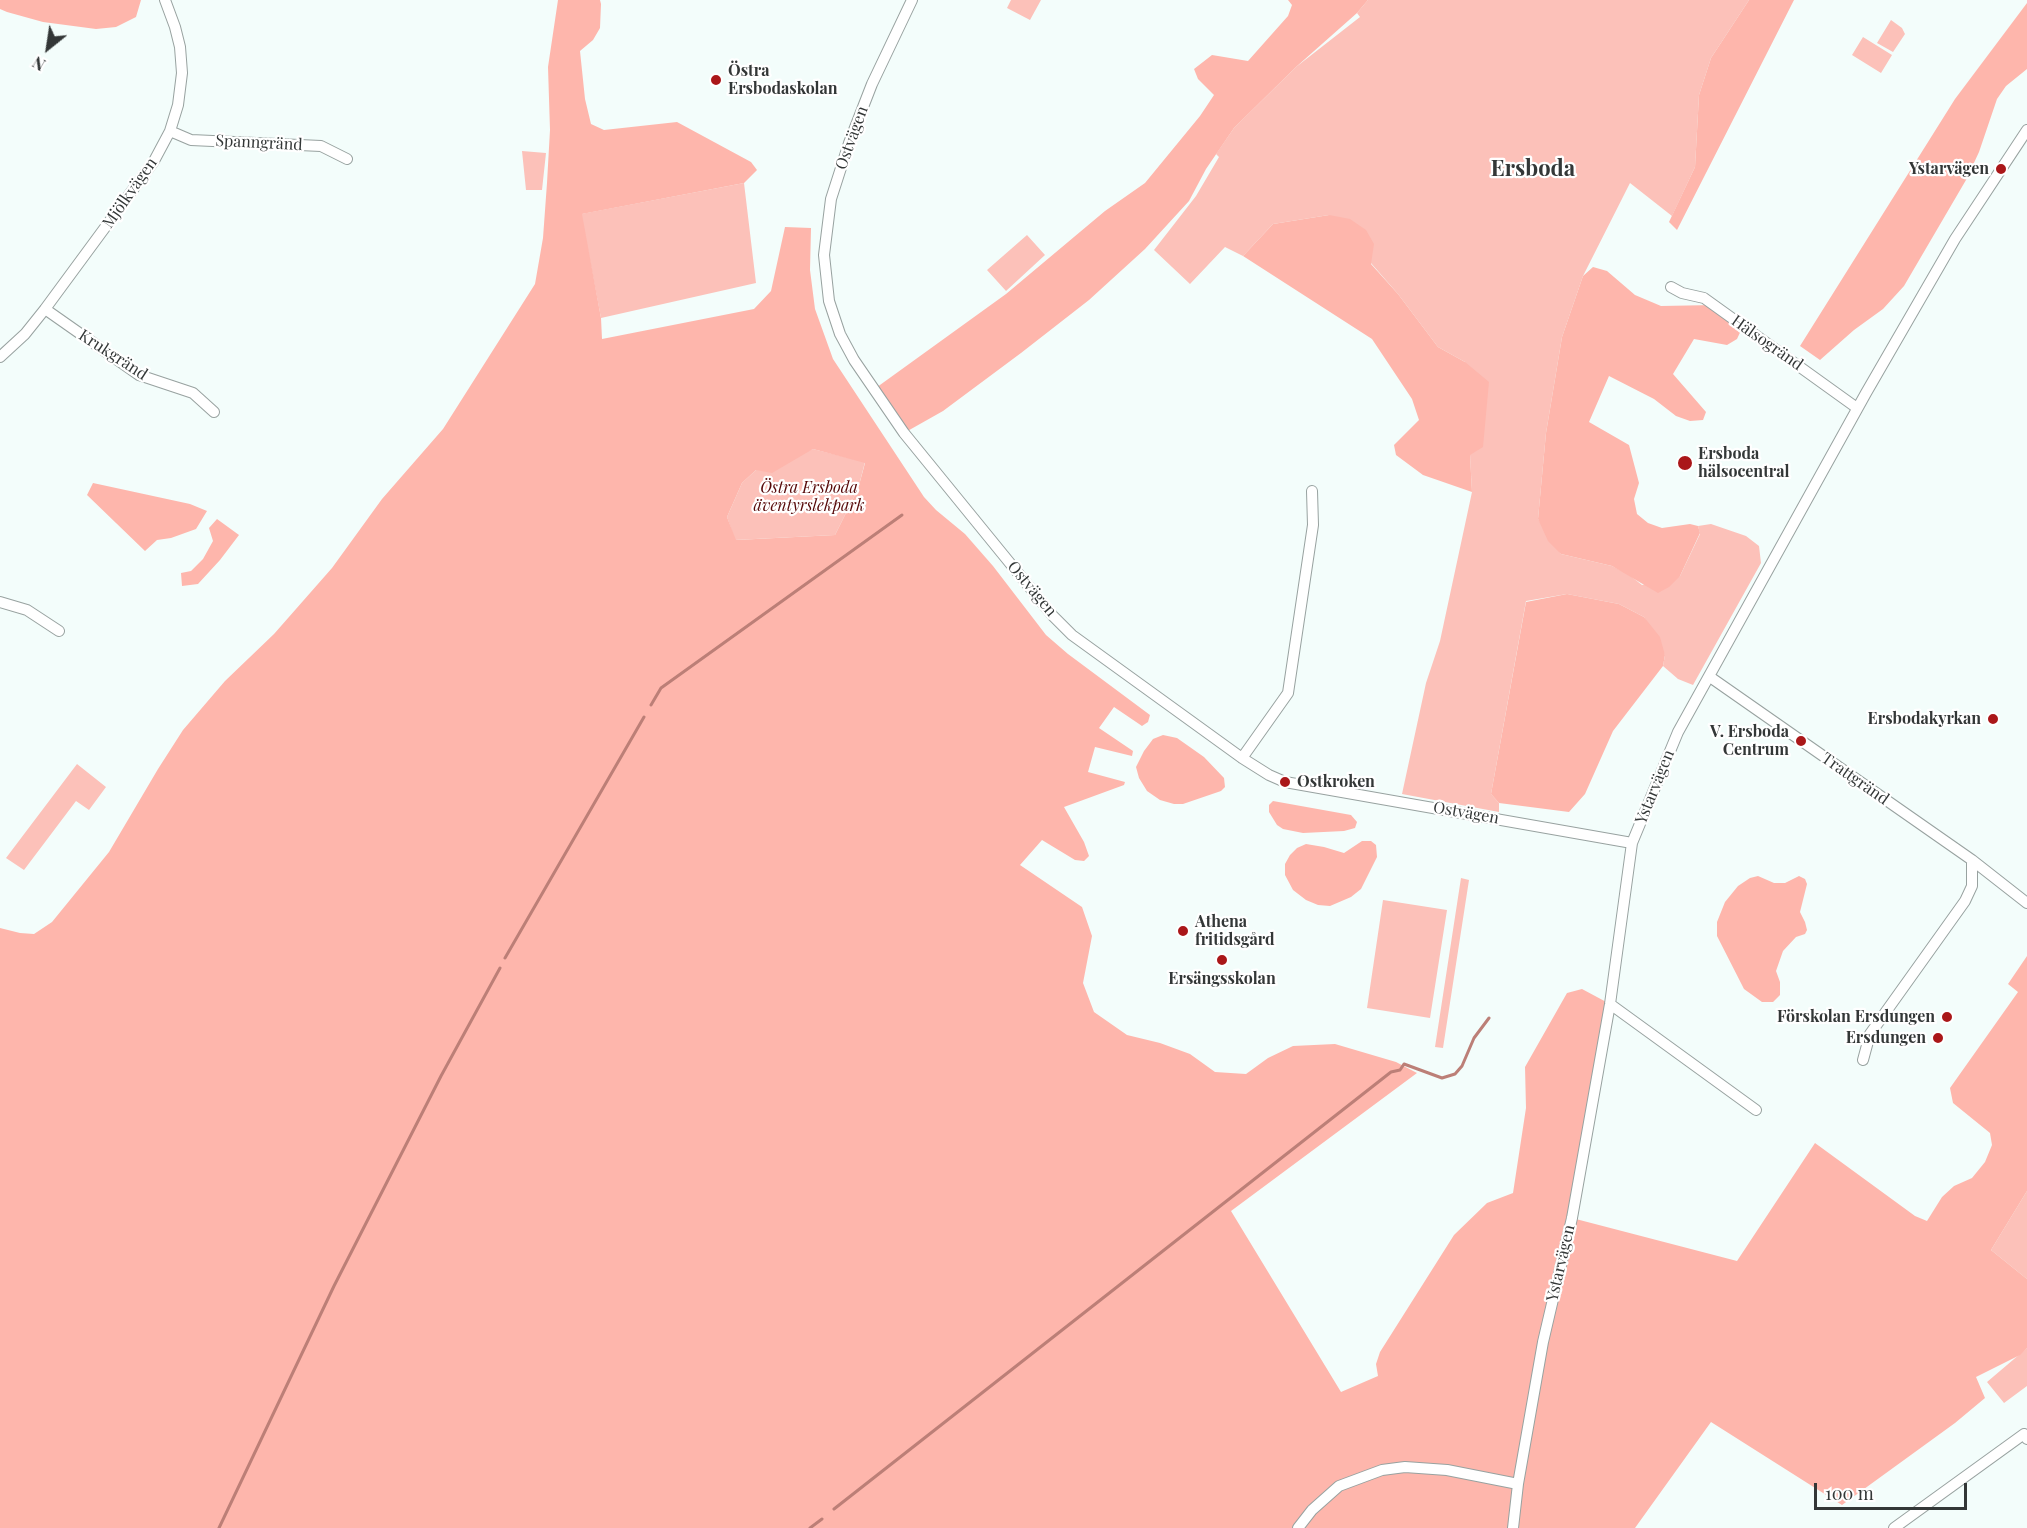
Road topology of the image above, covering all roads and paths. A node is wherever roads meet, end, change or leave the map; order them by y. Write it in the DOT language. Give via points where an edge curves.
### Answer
graph roads {
  1 [pos="165,0"];
  2 [pos="910,0"];
  3 [pos="2027,130"];
  4 [pos="170,131"];
  5 [pos="347,159"];
  6 [pos="1671,287"];
  7 [pos="45,309"];
  8 [pos="0,357"];
  9 [pos="1857,408"];
  10 [pos="214,412"];
  11 [pos="1312,491"];
  12 [pos="0,602"];
  13 [pos="59,631"];
  14 [pos="1710,676"];
  15 [pos="1242,758"];
  16 [pos="1632,843"];
  17 [pos="1972,860"];
  18 [pos="2027,903"];
  19 [pos="1610,1004"];
  20 [pos="1863,1060"];
  21 [pos="1756,1110"];
  22 [pos="2027,1439"];
  23 [pos="1518,1484"];
  24 [pos="1298,1528"];
  25 [pos="1513,1528"];
  26 [pos="1894,1528"];
  1 -- 4 [label="street, Mjölkvägen" via="180,47 182,73"];
  2 -- 15 [label="street, Ostvägen" via="872,84 831,199 824,255 830,300 840,334 904,433 1053,616 1072,635"];
  3 -- 9 [label="street, Ystarvägen" via="1955,239"];
  4 -- 5 [label="street, Spanngränd" via="191,140 321,146"];
  4 -- 7 [label="street, Mjölkvägen" via="154,161"];
  6 -- 9 [label="street, Hälsogränd" via="1704,298"];
  7 -- 8 [label="street, Mjölkvägen"];
  7 -- 10 [label="street, Krukgränd" via="140,375 193,393"];
  9 -- 14 [label="street, Ystarvägen"];
  11 -- 15 [label="street" via="1313,525 1288,693"];
  12 -- 13 [label="street" via="27,610"];
  14 -- 16 [label="street, Ystarvägen" via="1678,732"];
  14 -- 17 [label="street, Trattgränd"];
  15 -- 16 [label="street, Ostvägen" via="1293,784"];
  16 -- 19 [label="street, Ystarvägen"];
  17 -- 18 [label="street, Trattgränd"];
  17 -- 20 [label="street" via="1972,886 1965,901 1870,1034"];
  19 -- 21 [label="street"];
  19 -- 23 [label="street, Ystarvägen"];
  22 -- 26 [label="street" via="2024,1434"];
  23 -- 24 [label="street" via="1447,1470 1382,1470 1339,1486"];
  23 -- 25 [label="street, Ystarvägen"];
}
